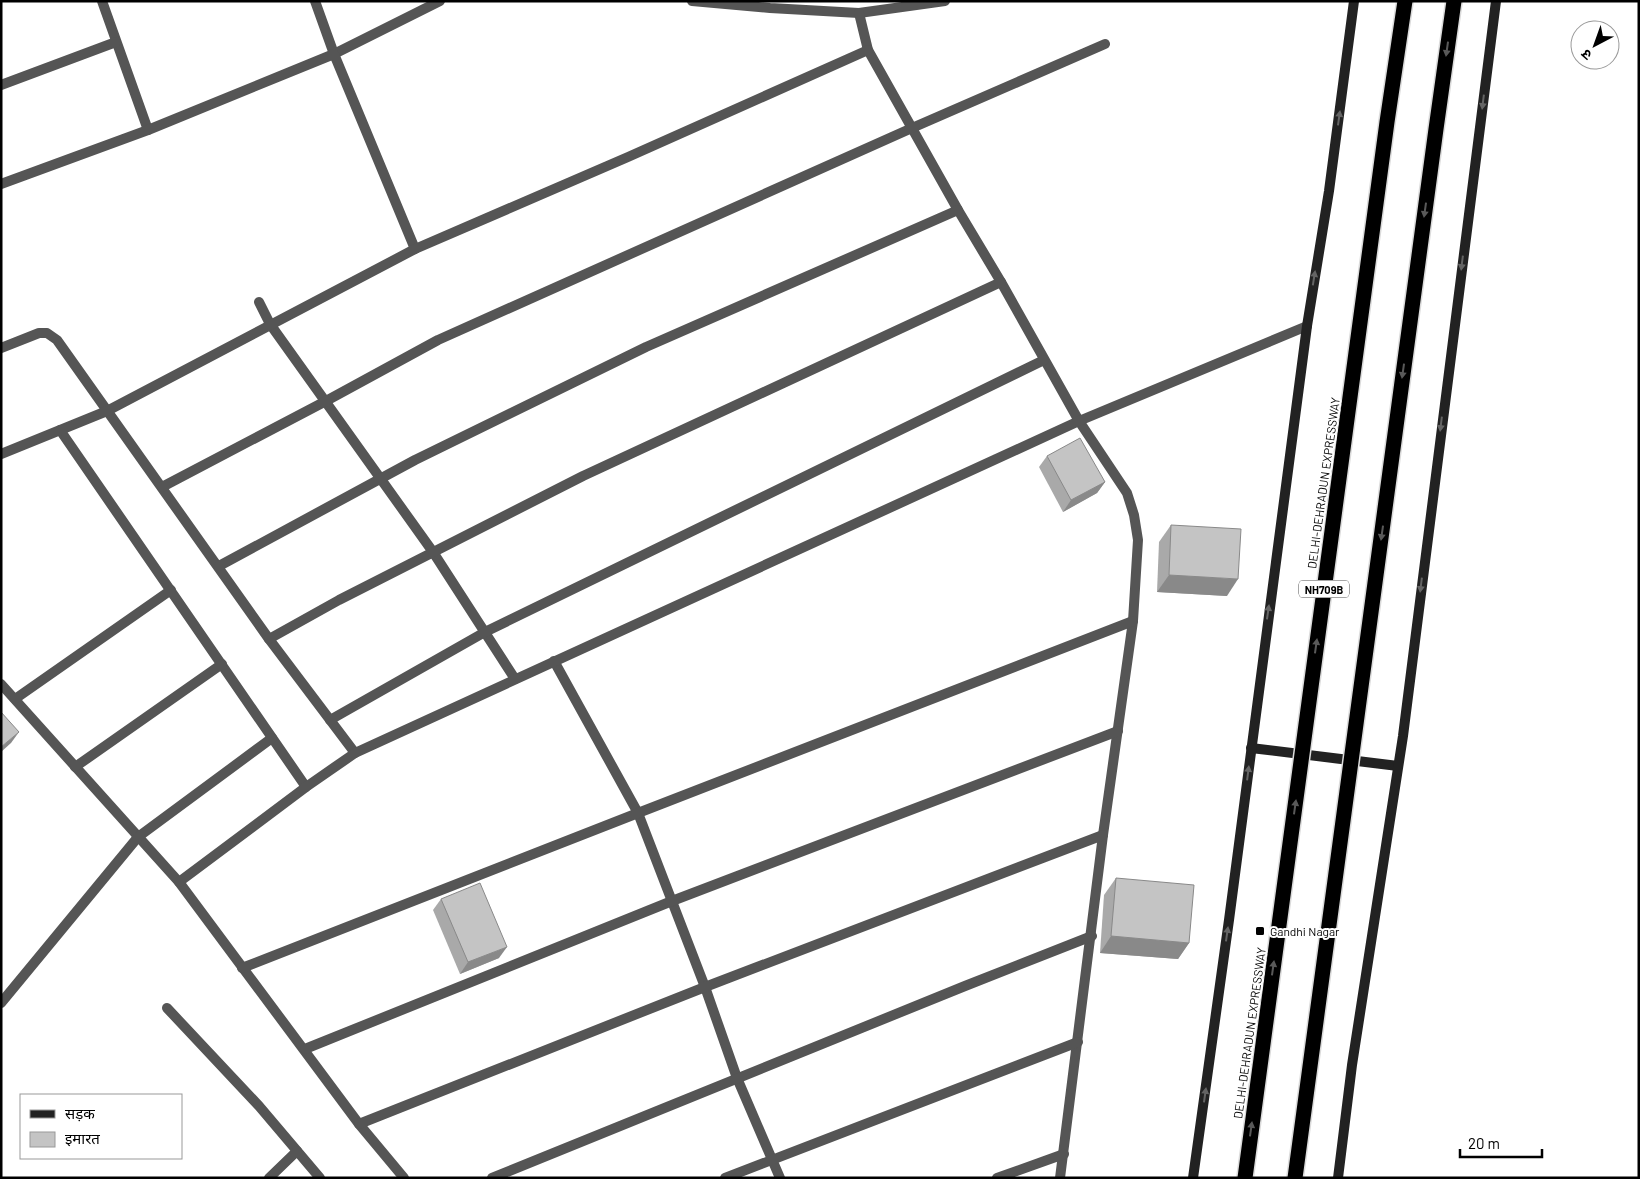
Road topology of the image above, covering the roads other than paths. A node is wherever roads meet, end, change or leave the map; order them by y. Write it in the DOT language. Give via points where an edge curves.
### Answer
graph roads {
  1 [pos="102,1"];
  2 [pos="315,1"];
  3 [pos="440,1"];
  4 [pos="692,1"];
  5 [pos="945,1"];
  6 [pos="1354,1"];
  7 [pos="1405,1"];
  8 [pos="1454,1"];
  9 [pos="1496,1"];
  10 [pos="859,13"];
  11 [pos="116,42"];
  12 [pos="1105,44"];
  13 [pos="868,50"];
  14 [pos="334,54"];
  15 [pos="1,85"];
  16 [pos="912,128"];
  17 [pos="148,130"];
  18 [pos="1,184"];
  19 [pos="958,210"];
  20 [pos="415,249"];
  21 [pos="1001,282"];
  22 [pos="259,302"];
  23 [pos="270,324"];
  24 [pos="1306,326"];
  25 [pos="1,348"];
  26 [pos="1044,360"];
  27 [pos="326,401"];
  28 [pos="107,410"];
  29 [pos="1079,421"];
  30 [pos="60,430"];
  31 [pos="1,454"];
  32 [pos="381,478"];
  33 [pos="162,487"];
  34 [pos="433,552"];
  35 [pos="218,566"];
  36 [pos="171,590"];
  37 [pos="1133,621"];
  38 [pos="485,632"];
  39 [pos="270,639"];
  40 [pos="554,661"];
  41 [pos="222,664"];
  42 [pos="515,679"];
  43 [pos="1,684"];
  44 [pos="15,699"];
  45 [pos="330,720"];
  46 [pos="1118,731"];
  47 [pos="272,738"];
  48 [pos="1251,748"];
  49 [pos="355,754"];
  50 [pos="1398,766"];
  51 [pos="76,767"];
  52 [pos="306,787"];
  53 [pos="638,813"];
  54 [pos="1104,835"];
  55 [pos="138,837"];
  56 [pos="179,882"];
  57 [pos="672,901"];
  58 [pos="1092,936"];
  59 [pos="242,968"];
  60 [pos="705,987"];
  61 [pos="1,1003"];
  62 [pos="167,1008"];
  63 [pos="1078,1042"];
  64 [pos="305,1049"];
  65 [pos="738,1078"];
  66 [pos="359,1124"];
  67 [pos="297,1151"];
  68 [pos="1064,1154"];
  69 [pos="772,1159"];
  70 [pos="269,1178"];
  71 [pos="320,1178"];
  72 [pos="404,1178"];
  73 [pos="492,1178"];
  74 [pos="725,1178"];
  75 [pos="780,1178"];
  76 [pos="997,1178"];
  77 [pos="1060,1178"];
  78 [pos="1193,1178"];
  79 [pos="1245,1178"];
  80 [pos="1295,1178"];
  81 [pos="1338,1178"];
  1 -- 11 [label="street"];
  2 -- 14 [label="street"];
  3 -- 14 [label="street"];
  4 -- 10 [label="street"];
  5 -- 10 [label="street"];
  24 -- 6 [label="street, one-way" via="1329,191"];
  79 -- 7 [label="highway, DELHI-DEHRADUN EXPRESSWAY / NH709B, one-way, bridge"];
  8 -- 80 [label="highway, one-way, bridge"];
  9 -- 50 [label="street, one-way"];
  10 -- 13 [label="street"];
  11 -- 15 [label="street"];
  11 -- 17 [label="street"];
  12 -- 16 [label="street"];
  13 -- 16 [label="street"];
  13 -- 20 [label="street"];
  14 -- 17 [label="street"];
  14 -- 20 [label="street"];
  16 -- 19 [label="street"];
  16 -- 27 [label="street" via="438,340"];
  17 -- 18 [label="street"];
  19 -- 21 [label="street"];
  19 -- 32 [label="street" via="646,347"];
  20 -- 23 [label="street"];
  21 -- 26 [label="street"];
  21 -- 34 [label="street" via="583,476"];
  22 -- 23 [label="street"];
  23 -- 27 [label="street"];
  23 -- 28 [label="street"];
  24 -- 29 [label="street"];
  48 -- 24 [label="street, one-way"];
  25 -- 28 [label="street" via="47,333 57,340"];
  26 -- 29 [label="street"];
  26 -- 38 [label="street"];
  27 -- 32 [label="street"];
  27 -- 33 [label="street"];
  28 -- 30 [label="street"];
  28 -- 33 [label="street"];
  29 -- 37 [label="street" via="1127,493 1134,515 1138,540"];
  29 -- 40 [label="street"];
  30 -- 31 [label="street"];
  30 -- 36 [label="street"];
  32 -- 34 [label="street"];
  32 -- 35 [label="street"];
  33 -- 35 [label="street"];
  34 -- 38 [label="street"];
  34 -- 39 [label="street"];
  35 -- 39 [label="street"];
  36 -- 41 [label="street"];
  36 -- 44 [label="street"];
  37 -- 46 [label="street"];
  37 -- 53 [label="street"];
  38 -- 42 [label="street"];
  38 -- 45 [label="street"];
  39 -- 45 [label="street"];
  40 -- 42 [label="street"];
  40 -- 53 [label="street"];
  41 -- 47 [label="street"];
  41 -- 51 [label="street"];
  42 -- 49 [label="street"];
  43 -- 44 [label="street"];
  44 -- 51 [label="street"];
  45 -- 49 [label="street"];
  46 -- 54 [label="street"];
  46 -- 57 [label="street"];
  47 -- 52 [label="street"];
  47 -- 55 [label="street"];
  48 -- 50 [label="street"];
  78 -- 48 [label="street, one-way"];
  49 -- 52 [label="street"];
  50 -- 81 [label="street"];
  51 -- 55 [label="street"];
  52 -- 56 [label="street"];
  53 -- 57 [label="street"];
  53 -- 59 [label="street"];
  54 -- 58 [label="street"];
  54 -- 60 [label="street"];
  55 -- 56 [label="street"];
  55 -- 61 [label="street"];
  56 -- 59 [label="street"];
  57 -- 60 [label="street"];
  57 -- 64 [label="street"];
  58 -- 63 [label="street"];
  58 -- 65 [label="street"];
  59 -- 64 [label="street"];
  60 -- 65 [label="street"];
  60 -- 66 [label="street"];
  62 -- 67 [label="street"];
  63 -- 68 [label="street"];
  63 -- 69 [label="street"];
  64 -- 66 [label="street"];
  65 -- 69 [label="street"];
  65 -- 73 [label="street"];
  66 -- 72 [label="street"];
  67 -- 70 [label="street"];
  67 -- 71 [label="street"];
  68 -- 76 [label="street"];
  68 -- 77 [label="street"];
  69 -- 74 [label="street"];
  69 -- 75 [label="street"];
}
